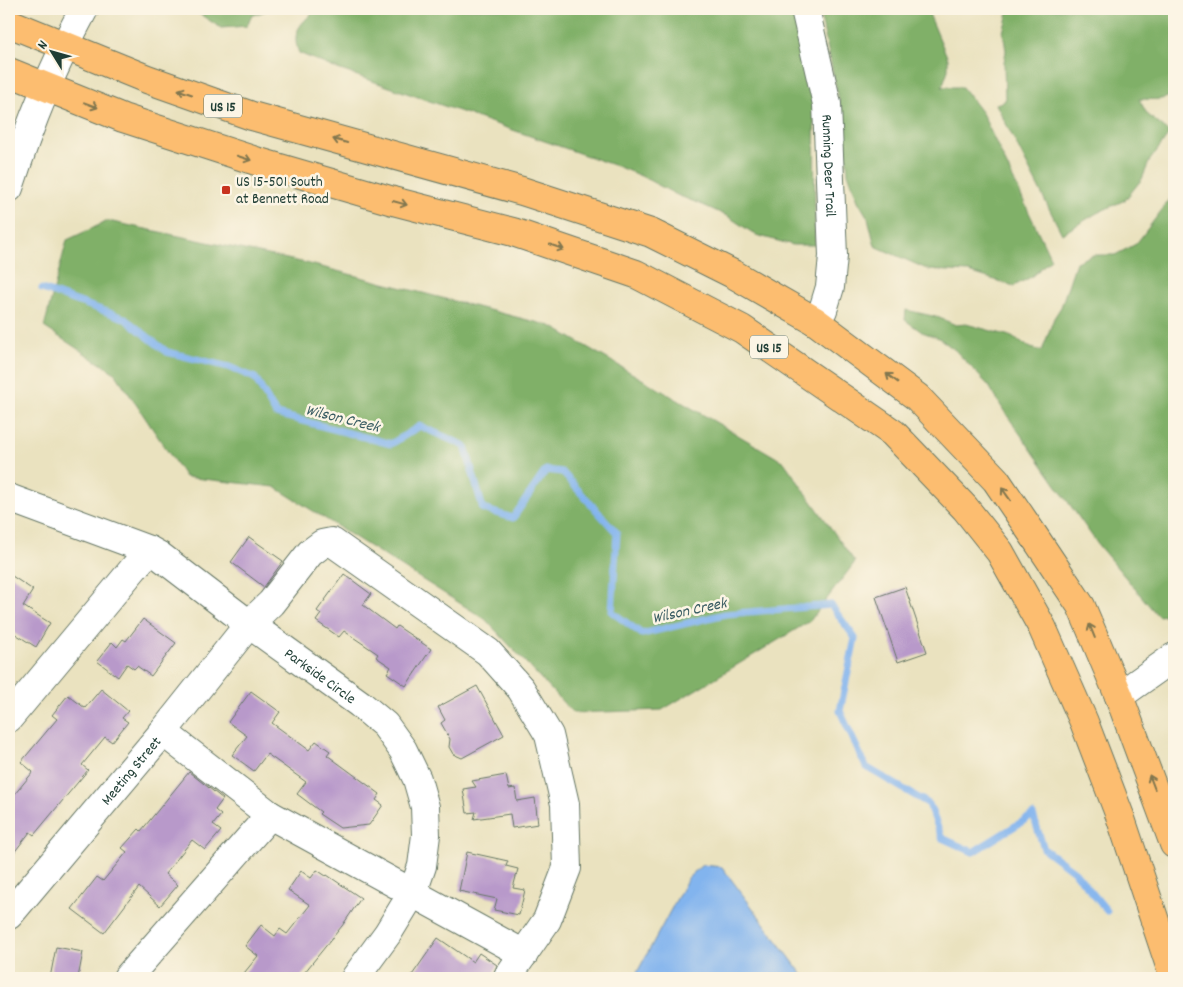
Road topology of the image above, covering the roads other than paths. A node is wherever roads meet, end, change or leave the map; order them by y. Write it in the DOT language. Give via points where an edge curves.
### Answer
graph roads {
  1 [pos="84,9"];
  2 [pos="805,9"];
  3 [pos="9,23"];
  4 [pos="64,46"];
  5 [pos="9,72"];
  6 [pos="45,88"];
  7 [pos="9,188"];
  8 [pos="815,321"];
  9 [pos="9,498"];
  10 [pos="149,550"];
  11 [pos="249,624"];
  12 [pos="1174,657"];
  13 [pos="1119,696"];
  14 [pos="9,718"];
  15 [pos="163,732"];
  16 [pos="270,815"];
  17 [pos="1174,844"];
  18 [pos="414,892"];
  19 [pos="9,915"];
  20 [pos="524,954"];
  21 [pos="127,978"];
  22 [pos="355,978"];
  23 [pos="507,978"];
  24 [pos="1174,978"];
  1 -- 4 [label="street"];
  2 -- 8 [label="street, Running Deer Trail" via="827,104 833,256 830,287 823,310"];
  3 -- 4 [label="highway, US 15"];
  4 -- 6 [label="street"];
  8 -- 4 [label="highway, US 15, one-way" via="735,275 651,233 522,191 252,116"];
  5 -- 6 [label="highway, US 15"];
  6 -- 7 [label="street"];
  6 -- 24 [label="highway, US 15, one-way" via="123,118 259,162 514,232 636,274 742,329 893,433 965,508 1000,552 1042,627 1084,722 1116,807"];
  13 -- 8 [label="highway, US 15, one-way" via="1082,606 996,480 917,397"];
  9 -- 10 [label="street, Parkside Circle"];
  10 -- 11 [label="street, Parkside Circle"];
  10 -- 14 [label="street"];
  11 -- 15 [label="street, Meeting Street"];
  11 -- 18 [label="street, Parkside Circle" via="360,704 384,725 403,750 417,779 425,807 422,866"];
  11 -- 20 [label="street, Meeting Street" via="310,553 322,544 332,542 488,652 521,689 549,735 565,804 567,868 547,920"];
  12 -- 13 [label="street"];
  17 -- 13 [label="highway, US 15, one-way"];
  15 -- 16 [label="street"];
  15 -- 19 [label="street, Meeting Street"];
  16 -- 18 [label="street" via="388,881"];
  16 -- 21 [label="street"];
  18 -- 20 [label="street"];
  18 -- 22 [label="street, Parkside Circle"];
  20 -- 23 [label="street"];
}
